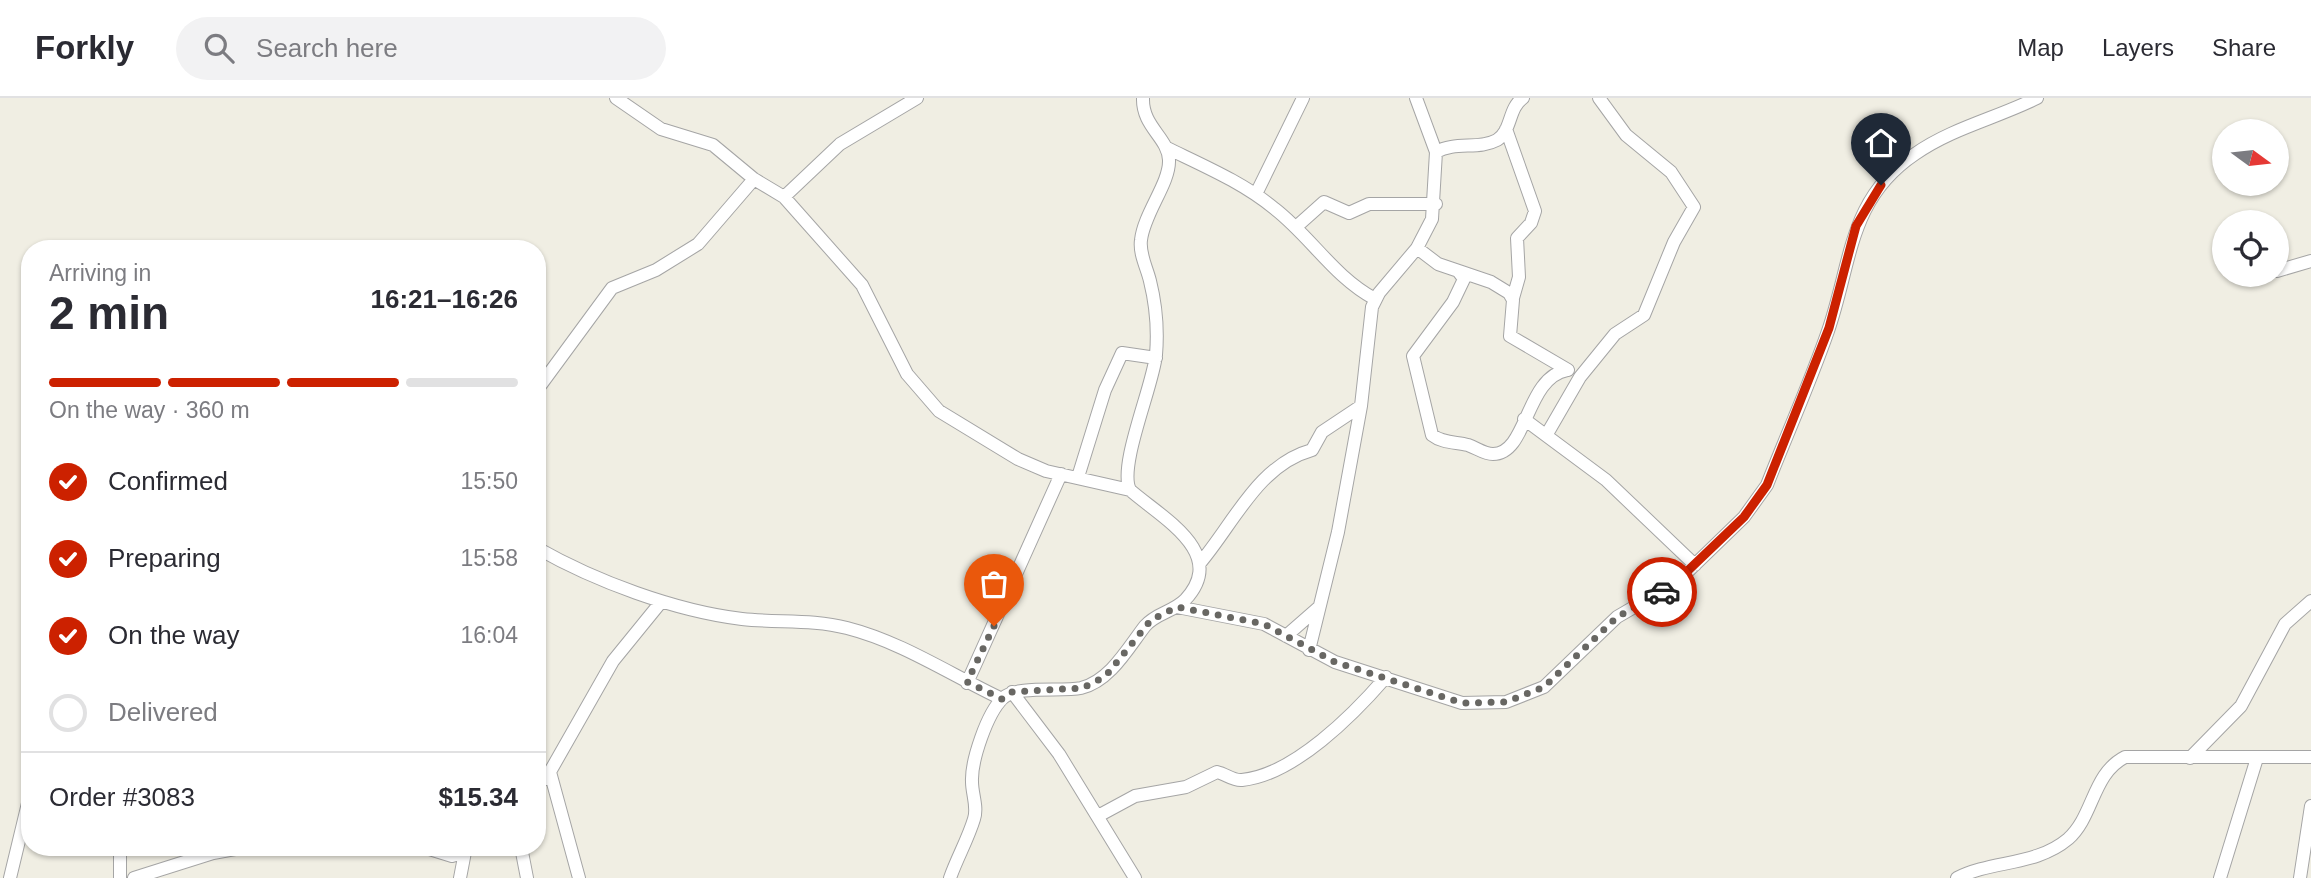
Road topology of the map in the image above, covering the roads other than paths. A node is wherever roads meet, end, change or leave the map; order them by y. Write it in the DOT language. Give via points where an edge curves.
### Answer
graph roads {
  1 [pos="616,98"];
  2 [pos="917,98"];
  3 [pos="1143,98"];
  4 [pos="1303,98"];
  5 [pos="1416,98"];
  6 [pos="1523,98"];
  7 [pos="1599,98"];
  8 [pos="2037,98"];
  9 [pos="1506,129"];
  10 [pos="1167,148"];
  11 [pos="1436,152"];
  12 [pos="754,179"];
  13 [pos="1256,194"];
  14 [pos="784,197"];
  15 [pos="1436,204"];
  16 [pos="1296,227"];
  17 [pos="1417,248"];
  18 [pos="2311,261"];
  19 [pos="2289,267"];
  20 [pos="1458,271"];
  21 [pos="1513,298"];
  22 [pos="1375,299"];
  23 [pos="1156,358"];
  24 [pos="1567,369"];
  25 [pos="1580,377"];
  26 [pos="546,378"];
  27 [pos="1361,406"];
  28 [pos="1524,419"];
  29 [pos="1547,433"];
  30 [pos="1061,474"];
  31 [pos="1078,477"];
  32 [pos="1130,490"];
  33 [pos="546,553"];
  34 [pos="1200,563"];
  35 [pos="1695,565"];
  36 [pos="2311,601"];
  37 [pos="661,602"];
  38 [pos="1177,607"];
  39 [pos="1318,608"];
  40 [pos="1286,636"];
  41 [pos="1309,650"];
  42 [pos="1386,677"];
  43 [pos="967,682"];
  44 [pos="1007,696"];
  45 [pos="2311,757"];
  46 [pos="2190,758"];
  47 [pos="2258,758"];
  48 [pos="550,772"];
  49 [pos="546,776"];
  50 [pos="2311,806"];
  51 [pos="1098,816"];
  52 [pos="21,832"];
  53 [pos="120,856"];
  54 [pos="204,856"];
  55 [pos="466,856"];
  56 [pos="523,856"];
  57 [pos="10,878"];
  58 [pos="120,878"];
  59 [pos="134,878"];
  60 [pos="460,878"];
  61 [pos="527,878"];
  62 [pos="579,878"];
  63 [pos="950,878"];
  64 [pos="1135,878"];
  65 [pos="1957,878"];
  66 [pos="2220,878"];
  67 [pos="2300,878"];
  1 -- 12 [label="street" via="661,129 713,145"];
  2 -- 14 [label="street" via="840,144"];
  3 -- 10 [label="street" via="1149,126"];
  4 -- 13 [label="street"];
  5 -- 11 [label="street"];
  6 -- 9 [label="street"];
  7 -- 25 [label="street" via="1626,135 1671,172 1693,207 1644,314 1615,334"];
  8 -- 35 [label="street" via="1950,134 1915,154 1871,197 1856,226 1829,328 1767,485 1744,517"];
  9 -- 11 [label="street" via="1492,142"];
  9 -- 21 [label="street" via="1535,211 1517,238 1519,277"];
  10 -- 13 [label="street"];
  10 -- 23 [label="street" via="1169,164 1147,212 1140,243 1156,316"];
  11 -- 15 [label="street"];
  12 -- 14 [label="street"];
  12 -- 26 [label="street" via="698,244 656,270 612,288"];
  13 -- 16 [label="street"];
  14 -- 30 [label="street" via="862,285 898,358 925,398 951,420 1018,459"];
  15 -- 16 [label="street" via="1369,204 1349,213 1324,202"];
  15 -- 17 [label="street"];
  16 -- 22 [label="street" via="1348,282"];
  17 -- 20 [label="street" via="1438,264"];
  17 -- 22 [label="street"];
  18 -- 19 [label="street"];
  20 -- 21 [label="street" via="1491,282"];
  20 -- 28 [label="street" via="1464,279 1459,292 1413,356 1430,431 1437,439 1491,455 1508,449"];
  21 -- 24 [label="street" via="1510,336"];
  22 -- 27 [label="street" via="1368,323"];
  23 -- 31 [label="street" via="1122,353 1105,390"];
  23 -- 32 [label="street" via="1128,468"];
  24 -- 25 [label="street"];
  24 -- 28 [label="street" via="1549,376"];
  25 -- 29 [label="street"];
  27 -- 34 [label="street" via="1319,435 1312,450 1280,465 1240,506"];
  27 -- 39 [label="street" via="1338,532"];
  28 -- 29 [label="street"];
  29 -- 35 [label="street" via="1606,480"];
  30 -- 31 [label="street"];
  30 -- 43 [label="street"];
  31 -- 32 [label="street"];
  32 -- 34 [label="street" via="1195,546"];
  33 -- 37 [label="street"];
  34 -- 38 [label="street" via="1193,589"];
  35 -- 42 [label="street" via="1676,582 1617,617 1564,670 1524,697 1490,704 1462,703"];
  36 -- 46 [label="street" via="2285,624 2241,706"];
  37 -- 43 [label="street" via="743,619 803,620 855,630 897,645"];
  37 -- 48 [label="street" via="613,661"];
  38 -- 40 [label="street" via="1254,621"];
  38 -- 44 [label="street" via="1151,620 1097,681 1082,688"];
  39 -- 40 [label="street"];
  39 -- 41 [label="street"];
  40 -- 41 [label="street"];
  41 -- 42 [label="street"];
  42 -- 51 [label="street" via="1341,726 1263,775 1241,780 1217,772 1186,787 1135,796"];
  43 -- 44 [label="street"];
  44 -- 51 [label="street" via="1059,754"];
  44 -- 63 [label="street" via="971,766 975,817"];
  45 -- 47 [label="street"];
  46 -- 47 [label="street"];
  46 -- 65 [label="street" via="2133,756 2117,761 2096,788 2082,820 2059,846 2015,864"];
  47 -- 66 [label="street"];
  48 -- 49 [label="street"];
  48 -- 62 [label="street"];
  50 -- 67 [label="street"];
  51 -- 64 [label="street"];
  52 -- 57 [label="street"];
  53 -- 58 [label="street"];
  54 -- 59 [label="street"];
  55 -- 60 [label="street"];
  56 -- 61 [label="street"];
}
